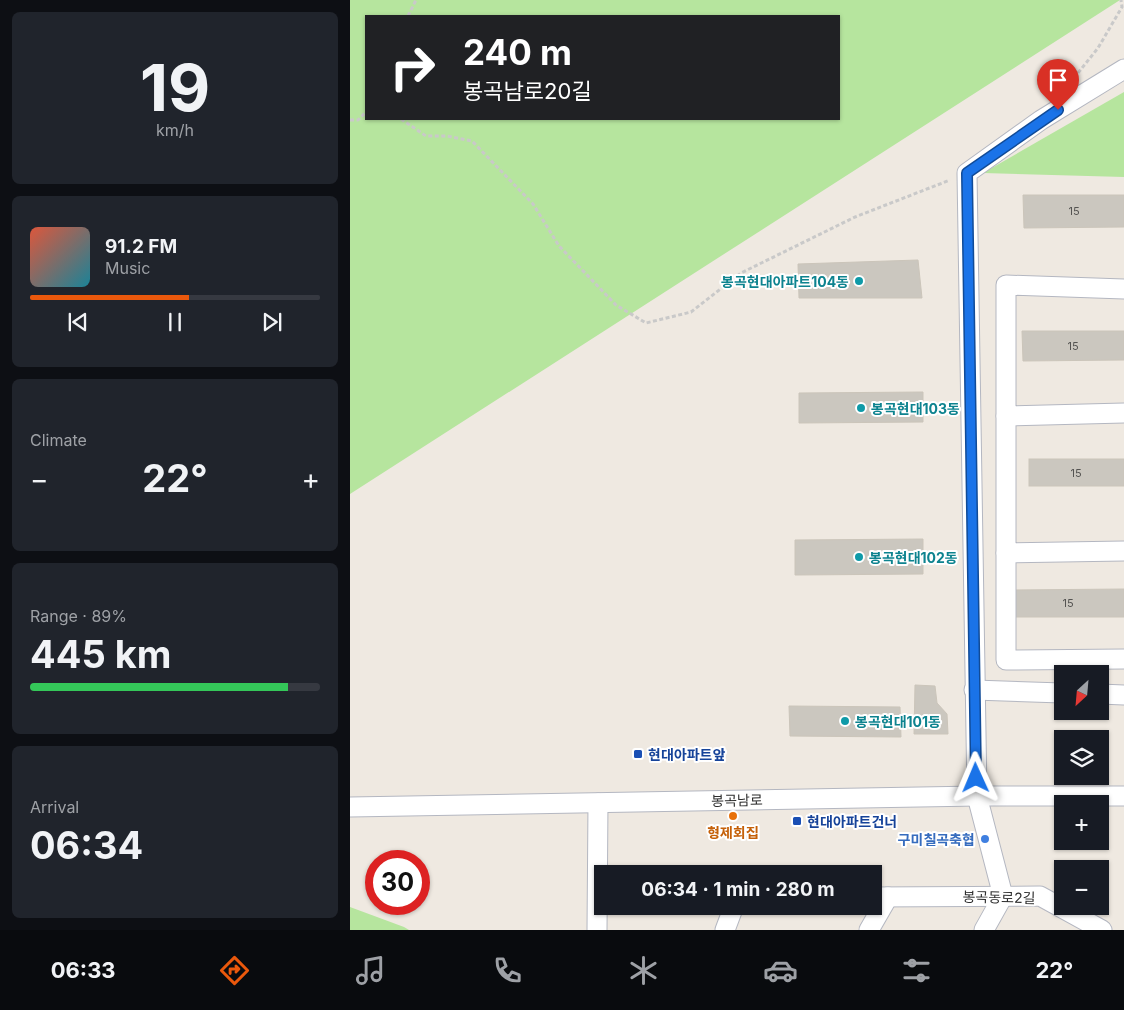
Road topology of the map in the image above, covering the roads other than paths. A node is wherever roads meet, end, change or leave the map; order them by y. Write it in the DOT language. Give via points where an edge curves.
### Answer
graph roads {
  1 [pos="1124,68"];
  2 [pos="1124,289"];
  3 [pos="1124,413"];
  4 [pos="1006,416"];
  5 [pos="1124,551"];
  6 [pos="1006,553"];
  7 [pos="1124,659"];
  8 [pos="974,690"];
  9 [pos="1054,693"];
  10 [pos="1109,694"];
  11 [pos="1124,695"];
  12 [pos="977,796"];
  13 [pos="1124,796"];
  14 [pos="598,803"];
  15 [pos="350,807"];
  16 [pos="600,865"];
  17 [pos="1002,896"];
  18 [pos="882,897"];
  19 [pos="599,915"];
  20 [pos="731,915"];
  21 [pos="874,915"];
  22 [pos="597,930"];
  23 [pos="726,930"];
  24 [pos="869,930"];
  25 [pos="984,930"];
  26 [pos="1102,930"];
  1 -- 8 [label="street" via="1041,120 967,173"];
  2 -- 4 [label="street" via="1006,285"];
  3 -- 4 [label="street"];
  4 -- 6 [label="street"];
  5 -- 6 [label="street"];
  6 -- 7 [label="street" via="1006,660"];
  8 -- 9 [label="street"];
  8 -- 12 [label="street"];
  10 -- 11 [label="street"];
  12 -- 13 [label="street, 봉곡남로"];
  12 -- 14 [label="street, 봉곡남로"];
  12 -- 17 [label="street"];
  14 -- 15 [label="street, 봉곡남로"];
  14 -- 16 [label="street"];
  17 -- 18 [label="street, 봉곡동로2길"];
  17 -- 25 [label="street"];
  17 -- 26 [label="street, 봉곡동로2길" via="1040,896"];
  19 -- 22 [label="street"];
  20 -- 23 [label="street"];
  21 -- 24 [label="street, 봉곡동로2길"];
}
